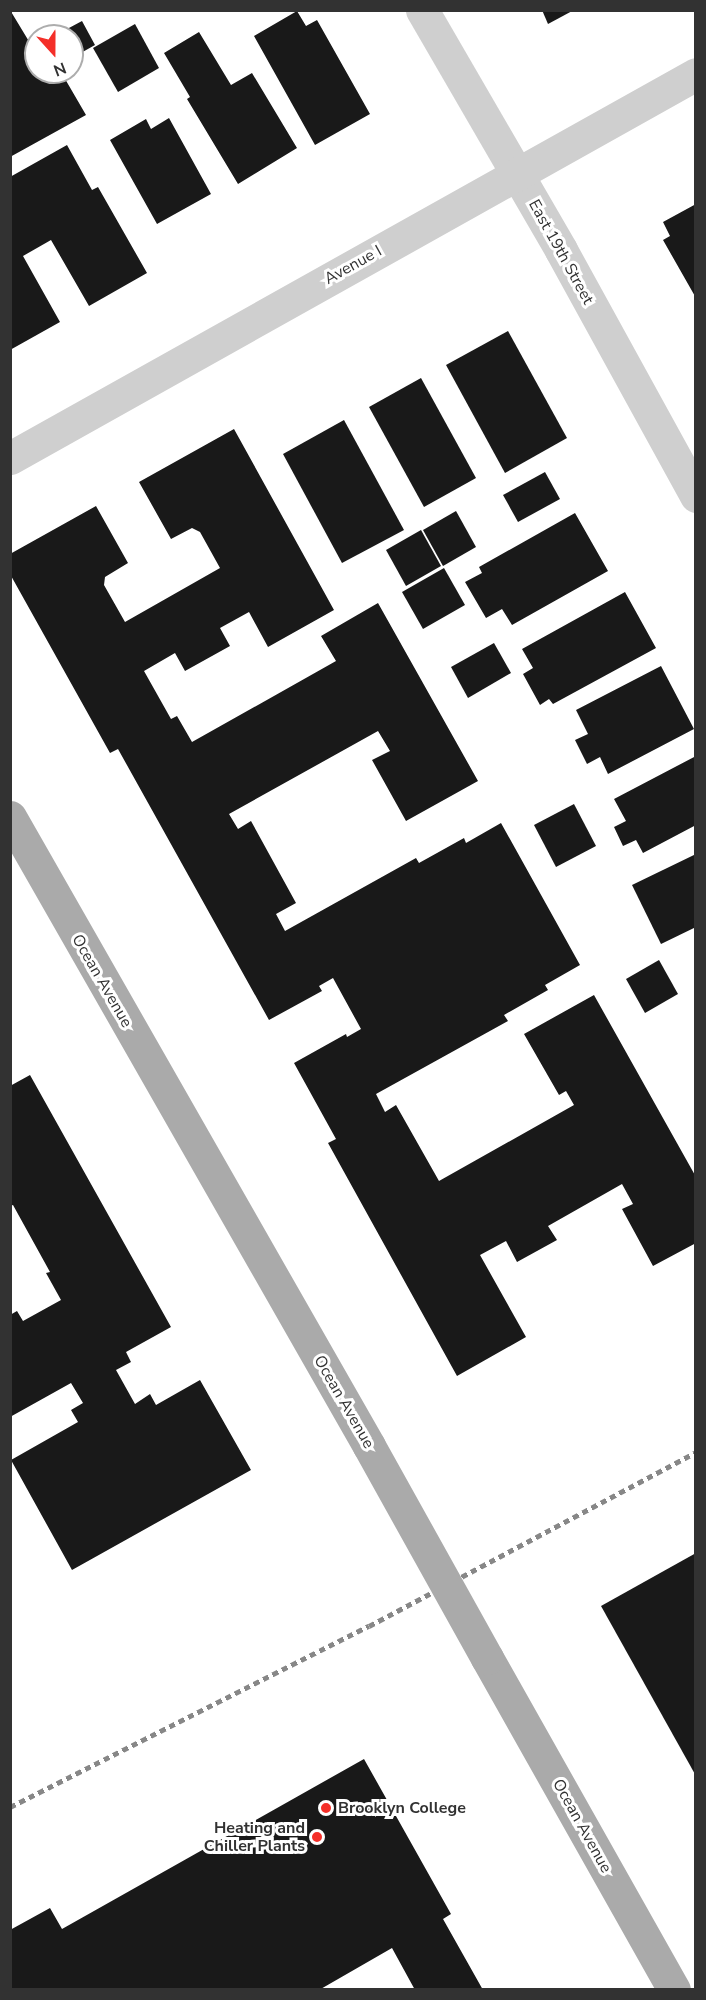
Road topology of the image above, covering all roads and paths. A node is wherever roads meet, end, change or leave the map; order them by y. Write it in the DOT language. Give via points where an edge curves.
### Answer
graph roads {
  1 [pos="422,10"];
  2 [pos="696,74"];
  3 [pos="516,173"];
  4 [pos="10,458"];
  5 [pos="696,496"];
  6 [pos="10,817"];
  7 [pos="674,1989"];
  1 -- 3 [label="street, East 19th Street"];
  2 -- 3 [label="street, Avenue I"];
  3 -- 4 [label="street, Avenue I"];
  3 -- 5 [label="street, East 19th Street"];
  6 -- 7 [label="main road, Ocean Avenue, bridge"];
}
